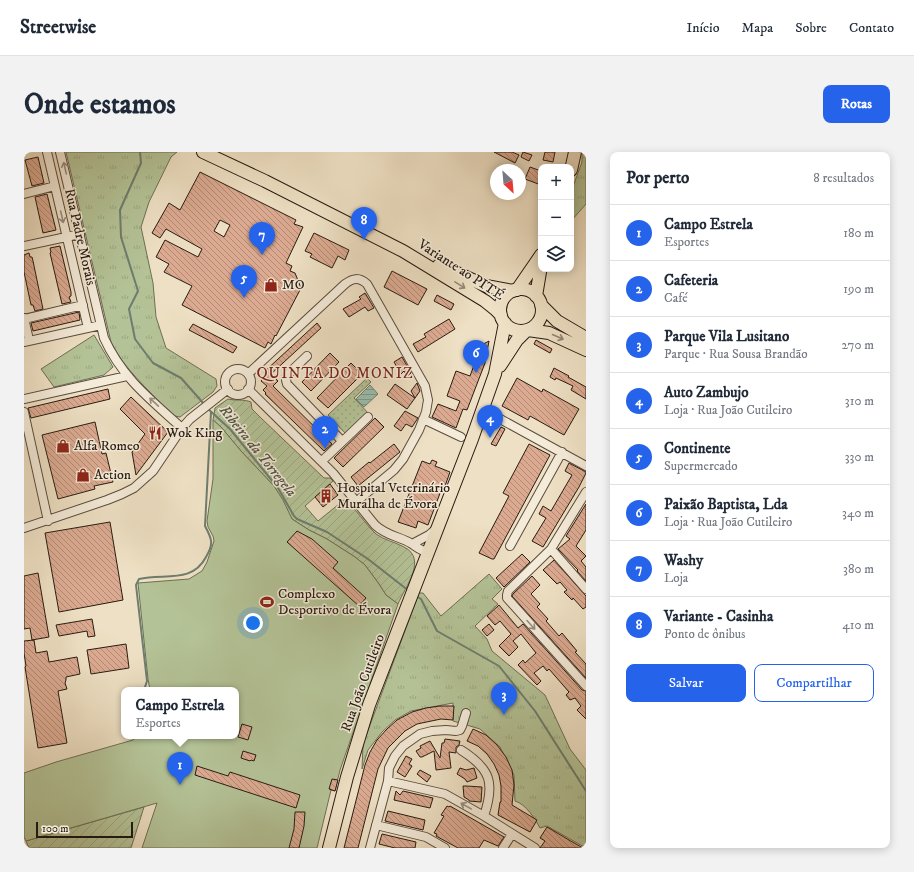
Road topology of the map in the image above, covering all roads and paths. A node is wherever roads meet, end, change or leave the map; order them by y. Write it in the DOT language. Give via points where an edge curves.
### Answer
graph roads {
  1 [pos="47,152"];
  2 [pos="60,152"];
  3 [pos="203,152"];
  4 [pos="216,152"];
  5 [pos="575,152"];
  6 [pos="572,164"];
  7 [pos="265,180"];
  8 [pos="55,186"];
  9 [pos="24,194"];
  10 [pos="80,234"];
  11 [pos="67,236"];
  12 [pos="24,246"];
  13 [pos="403,251"];
  14 [pos="538,259"];
  15 [pos="541,272"];
  16 [pos="515,291"];
  17 [pos="539,301"];
  18 [pos="83,305"];
  19 [pos="24,318"];
  20 [pos="503,319"];
  21 [pos="101,325"];
  22 [pos="88,328"];
  23 [pos="527,330"];
  24 [pos="586,338"];
  25 [pos="27,341"];
  26 [pos="586,350"];
  27 [pos="308,356"];
  28 [pos="248,374"];
  29 [pos="495,374"];
  30 [pos="127,376"];
  31 [pos="228,389"];
  32 [pos="248,389"];
  33 [pos="24,399"];
  34 [pos="482,409"];
  35 [pos="24,412"];
  36 [pos="368,416"];
  37 [pos="423,419"];
  38 [pos="25,423"];
  39 [pos="182,428"];
  40 [pos="461,437"];
  41 [pos="342,441"];
  42 [pos="562,452"];
  43 [pos="322,462"];
  44 [pos="586,466"];
  45 [pos="586,492"];
  46 [pos="356,502"];
  47 [pos="48,521"];
  48 [pos="24,528"];
  49 [pos="437,528"];
  50 [pos="414,544"];
  51 [pos="510,546"];
  52 [pos="551,550"];
  53 [pos="428,552"];
  54 [pos="423,565"];
  55 [pos="586,588"];
  56 [pos="586,686"];
  57 [pos="466,713"];
  58 [pos="461,750"];
  59 [pos="388,781"];
  60 [pos="484,816"];
  61 [pos="376,825"];
  62 [pos="512,834"];
  63 [pos="532,847"];
  64 [pos="329,848"];
  65 [pos="370,848"];
  66 [pos="445,848"];
  67 [pos="503,848"];
  1 -- 8 [label="street, Rua Padre Morais"];
  10 -- 2 [label="street, one-way"];
  3 -- 7 [label="main road, Variante ao PITÉ"];
  4 -- 7 [label="main road, Variante ao PITÉ"];
  5 -- 6 [label="main road"];
  7 -- 13 [label="main road, Variante ao PITÉ"];
  8 -- 9 [label="street"];
  8 -- 11 [label="street, Rua Padre Morais, one-way"];
  10 -- 11 [label="street"];
  10 -- 21 [label="street"];
  11 -- 12 [label="street"];
  11 -- 18 [label="street, Rua Padre Morais"];
  13 -- 16 [label="main road, Variante ao PITÉ" via="486,286"];
  13 -- 20 [label="main road, Variante ao PITÉ, one-way" via="485,301"];
  14 -- 16 [label="main road"];
  15 -- 17 [label="main road"];
  16 -- 17 [label="main road" via="527,291"];
  16 -- 20 [label="main road" via="504,299 501,310"];
  17 -- 23 [label="main road" via="541,317 534,327"];
  17 -- 24 [label="main road" via="557,321"];
  18 -- 19 [label="street"];
  18 -- 22 [label="street, Rua Padre Morais"];
  19 -- 25 [label="street"];
  20 -- 23 [label="main road" via="515,330"];
  20 -- 29 [label="main road, Rua João Cutileiro"];
  21 -- 22 [label="street"];
  21 -- 30 [label="street" via="109,350"];
  22 -- 25 [label="street"];
  23 -- 26 [label="main road, one-way" via="549,333"];
  23 -- 29 [label="main road, Rua João Cutileiro" via="517,340"];
  27 -- 41 [label="street" via="287,376 287,384"];
  28 -- 31 [label="street" via="243,370 232,371 225,380"];
  28 -- 32 [label="street"];
  28 -- 37 [label="street" via="350,280 359,279 367,284 425,386 427,406"];
  29 -- 34 [label="main road, Rua João Cutileiro"];
  30 -- 33 [label="street"];
  39 -- 30 [label="street, one-way"];
  31 -- 32 [label="street" via="236,394"];
  31 -- 39 [label="street"];
  32 -- 43 [label="street"];
  34 -- 42 [label="street"];
  34 -- 49 [label="main road, Rua João Cutileiro"];
  35 -- 38 [label="street"];
  36 -- 41 [label="street"];
  37 -- 40 [label="street"];
  37 -- 46 [label="street" via="400,464"];
  38 -- 47 [label="street"];
  39 -- 47 [label="street" via="154,471 134,488"];
  41 -- 43 [label="street"];
  42 -- 44 [label="street"];
  42 -- 51 [label="street"];
  43 -- 46 [label="street"];
  45 -- 52 [label="street"];
  46 -- 50 [label="street" via="382,532"];
  47 -- 48 [label="street"];
  49 -- 50 [label="street"];
  49 -- 53 [label="main road, Rua João Cutileiro"];
  50 -- 53 [label="street" via="420,543"];
  50 -- 54 [label="street"];
  52 -- 55 [label="street"];
  52 -- 56 [label="street, one-way" via="506,595"];
  53 -- 54 [label="main road, Rua João Cutileiro"];
  54 -- 64 [label="main road, Rua João Cutileiro" via="369,705"];
  57 -- 59 [label="street" via="460,730 420,734 403,746 389,768"];
  58 -- 60 [label="street" via="482,766 488,778 490,796"];
  60 -- 59 [label="street, one-way" via="445,794"];
  59 -- 61 [label="street"];
  60 -- 62 [label="street"];
  61 -- 65 [label="street"];
  61 -- 66 [label="street" via="426,837"];
  62 -- 63 [label="street"];
  62 -- 67 [label="street"];
}
